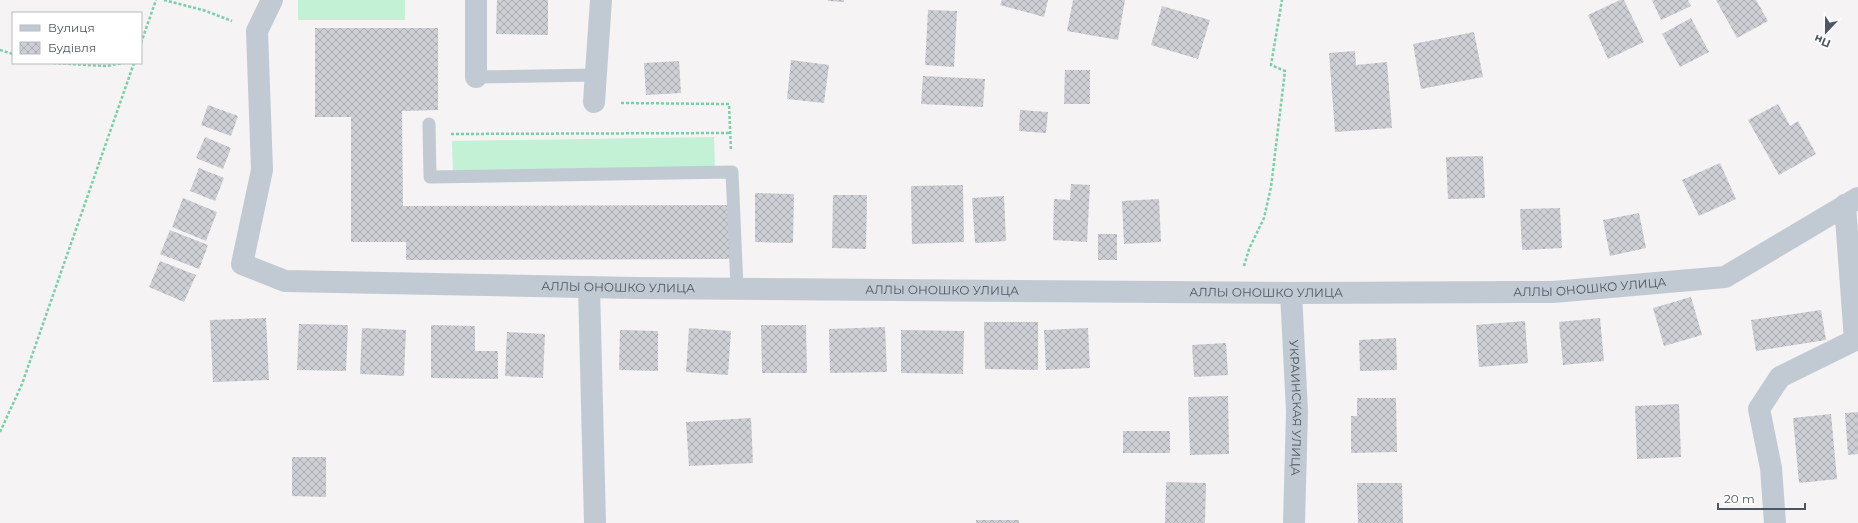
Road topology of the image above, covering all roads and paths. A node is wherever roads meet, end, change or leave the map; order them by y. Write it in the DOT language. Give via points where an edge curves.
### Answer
graph roads {
  1 [pos="156,0"];
  2 [pos="164,0"];
  3 [pos="272,0"];
  4 [pos="476,0"];
  5 [pos="601,0"];
  6 [pos="1282,0"];
  7 [pos="257,31"];
  8 [pos="142,40"];
  9 [pos="0,50"];
  10 [pos="12,54"];
  11 [pos="71,64"];
  12 [pos="118,64"];
  13 [pos="134,64"];
  14 [pos="596,75"];
  15 [pos="476,78"];
  16 [pos="594,102"];
  17 [pos="429,129"];
  18 [pos="730,133"];
  19 [pos="732,172"];
  20 [pos="1852,201"];
  21 [pos="589,287"];
  22 [pos="737,288"];
  23 [pos="1236,292"];
  24 [pos="1291,292"];
  25 [pos="0,432"];
  26 [pos="594,523"];
  27 [pos="1294,523"];
  28 [pos="1775,523"];
  1 -- 8 [label="path"];
  2 -- 7 [label="path" via="203,10"];
  3 -- 7 [label="street"];
  4 -- 15 [label="street"];
  5 -- 14 [label="street"];
  6 -- 23 [label="path" via="1271,65 1285,71 1271,187 1264,218 1249,249"];
  7 -- 21 [label="street, АЛЛЫ ОНОШКО УЛИЦА" via="262,170 242,264 285,281"];
  9 -- 10 [label="path"];
  11 -- 12 [label="path"];
  13 -- 25 [label="path" via="22,384"];
  14 -- 15 [label="lane"];
  14 -- 16 [label="street"];
  16 -- 18 [label="path" via="729,104"];
  17 -- 18 [label="path"];
  17 -- 19 [label="lane" via="430,177"];
  18 -- 19 [label="path"];
  19 -- 22 [label="lane"];
  20 -- 24 [label="street, АЛЛЫ ОНОШКО УЛИЦА" via="1725,277 1553,292"];
  20 -- 28 [label="street" via="1855,340 1780,377 1758,409 1771,468"];
  21 -- 22 [label="street, АЛЛЫ ОНОШКО УЛИЦА"];
  21 -- 26 [label="street"];
  22 -- 23 [label="street, АЛЛЫ ОНОШКО УЛИЦА"];
  23 -- 24 [label="street, АЛЛЫ ОНОШКО УЛИЦА"];
  24 -- 27 [label="street, УКРАИНСКАЯ УЛИЦА" via="1297,411"];
}
